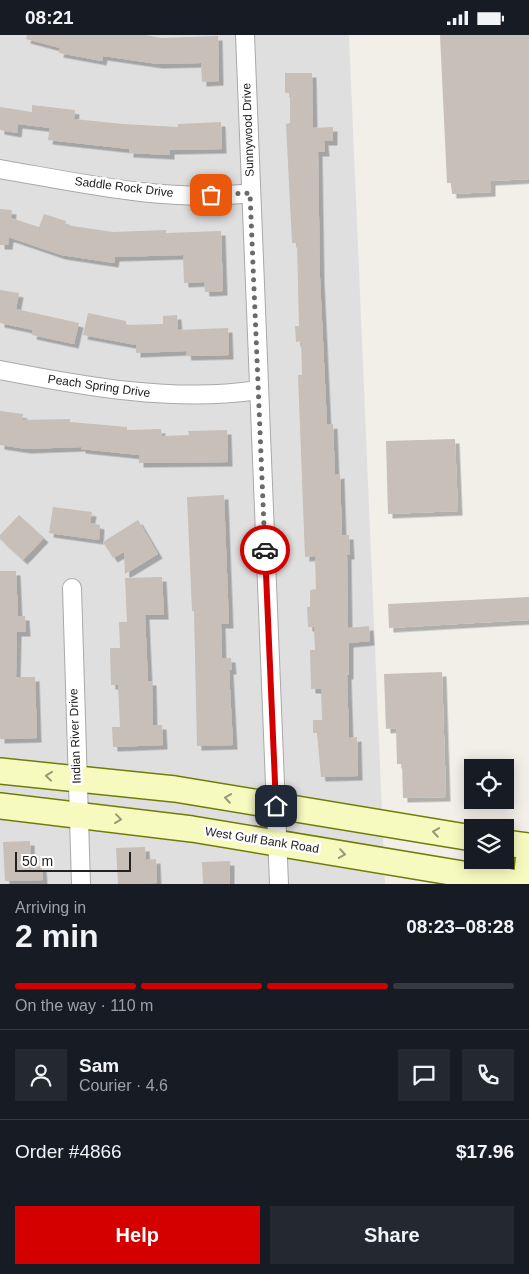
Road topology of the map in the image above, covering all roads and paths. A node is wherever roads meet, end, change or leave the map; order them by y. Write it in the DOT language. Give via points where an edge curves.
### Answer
graph roads {
  1 [pos="245,35"];
  2 [pos="0,169"];
  3 [pos="250,193"];
  4 [pos="0,370"];
  5 [pos="258,390"];
  6 [pos="72,588"];
  7 [pos="0,771"];
  8 [pos="76,779"];
  9 [pos="0,806"];
  10 [pos="276,806"];
  11 [pos="78,814"];
  12 [pos="464,836"];
  13 [pos="277,843"];
  14 [pos="514,844"];
  15 [pos="529,846"];
  16 [pos="529,851"];
  17 [pos="81,884"];
  18 [pos="279,884"];
  19 [pos="525,884"];
  1 -- 3 [label="street, Sunnywood Drive"];
  2 -- 3 [label="street, Saddle Rock Drive" via="152,193"];
  3 -- 5 [label="street, Sunnywood Drive"];
  4 -- 5 [label="street, Peach Spring Drive" via="146,393 240,393"];
  5 -- 10 [label="street, Sunnywood Drive"];
  6 -- 8 [label="street, Indian River Drive"];
  8 -- 7 [label="main road, one-way"];
  10 -- 8 [label="main road, one-way" via="175,789"];
  8 -- 11 [label="street, Indian River Drive"];
  9 -- 11 [label="main road, West Gulf Bank Road"];
  12 -- 10 [label="main road, one-way"];
  10 -- 13 [label="street, Sunnywood Drive"];
  11 -- 13 [label="main road, West Gulf Bank Road, one-way"];
  11 -- 17 [label="street, Indian River Drive"];
  13 -- 18 [label="street, Sunnywood Drive"];
  13 -- 19 [label="main road, West Gulf Bank Road, one-way"];
  14 -- 15 [label="main road"];
  16 -- 19 [label="main road"];
}
